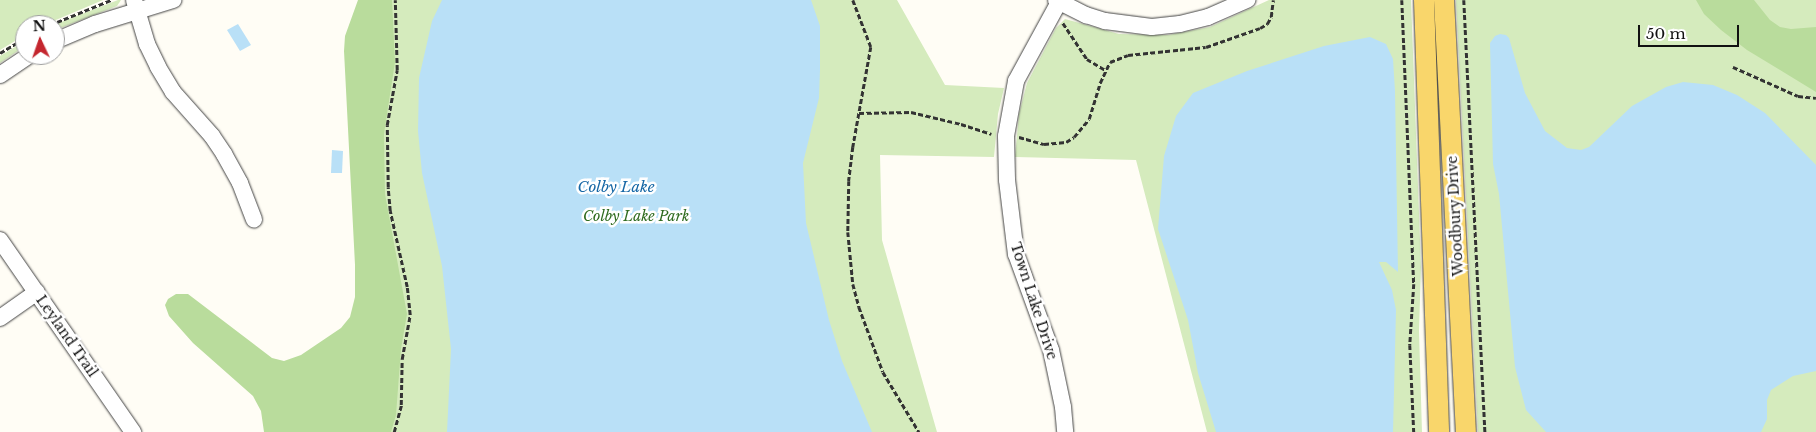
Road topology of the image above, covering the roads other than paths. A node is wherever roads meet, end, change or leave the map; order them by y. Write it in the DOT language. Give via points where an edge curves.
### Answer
graph roads {
  1 [pos="173,0"];
  2 [pos="1247,0"];
  3 [pos="1424,0"];
  4 [pos="1444,0"];
  5 [pos="1057,1"];
  6 [pos="135,6"];
  7 [pos="65,37"];
  8 [pos="15,65"];
  9 [pos="0,75"];
  10 [pos="254,219"];
  11 [pos="0,240"];
  12 [pos="37,292"];
  13 [pos="0,318"];
  14 [pos="133,432"];
  15 [pos="1066,432"];
  16 [pos="1439,432"];
  17 [pos="1466,432"];
  1 -- 6 [label="street"];
  2 -- 5 [label="street" via="1208,17 1152,27 1105,21"];
  3 -- 16 [label="main road, Woodbury Drive"];
  4 -- 17 [label="main road, Woodbury Drive"];
  5 -- 15 [label="street, Town Lake Drive" via="1016,81 1006,136 1007,180 1016,254 1051,350"];
  6 -- 7 [label="street"];
  6 -- 10 [label="street" via="160,71 222,150"];
  8 -- 9 [label="street"];
  11 -- 12 [label="street, Leyland Trail"];
  12 -- 13 [label="street"];
  12 -- 14 [label="street, Leyland Trail"];
}
